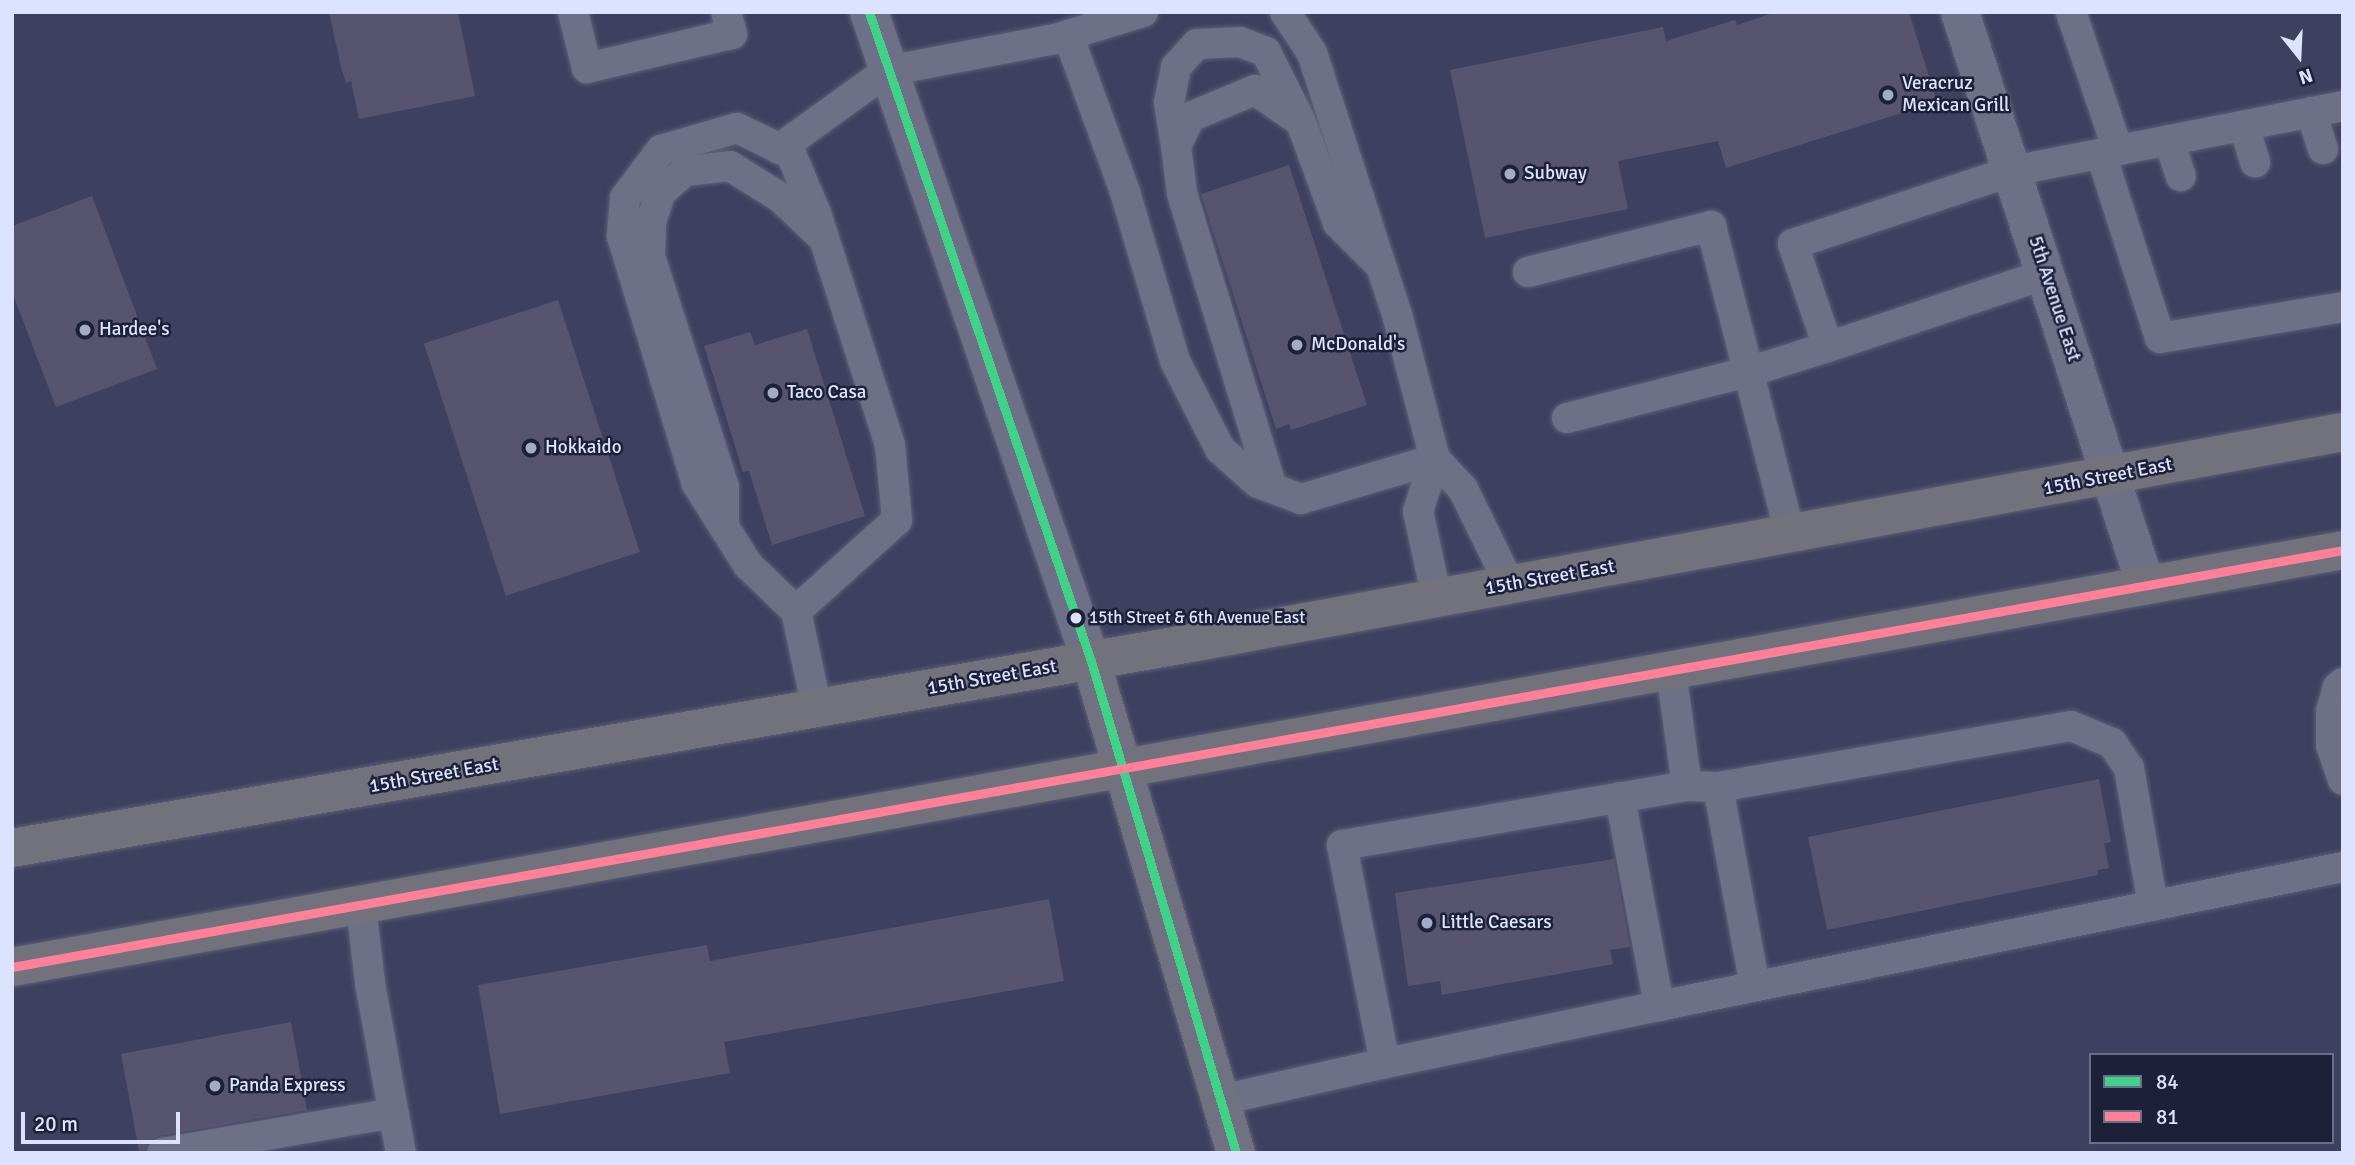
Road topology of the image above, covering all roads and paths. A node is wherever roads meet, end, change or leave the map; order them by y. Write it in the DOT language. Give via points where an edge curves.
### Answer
graph roads {
  1 [pos="573,12"];
  2 [pos="726,12"];
  3 [pos="869,12"];
  4 [pos="1143,12"];
  5 [pos="1285,12"];
  6 [pos="1960,12"];
  7 [pos="2071,12"];
  8 [pos="1068,35"];
  9 [pos="887,71"];
  10 [pos="2343,106"];
  11 [pos="2311,112"];
  12 [pos="1301,122"];
  13 [pos="2244,126"];
  14 [pos="2169,140"];
  15 [pos="1176,146"];
  16 [pos="779,149"];
  17 [pos="2323,149"];
  18 [pos="2109,152"];
  19 [pos="2255,162"];
  20 [pos="2012,172"];
  21 [pos="2181,176"];
  22 [pos="824,239"];
  23 [pos="1380,265"];
  24 [pos="1528,272"];
  25 [pos="2046,274"];
  26 [pos="2343,307"];
  27 [pos="1828,347"];
  28 [pos="1748,372"];
  29 [pos="1567,418"];
  30 [pos="2343,432"];
  31 [pos="1435,460"];
  32 [pos="2109,477"];
  33 [pos="1272,488"];
  34 [pos="724,527"];
  35 [pos="1790,534"];
  36 [pos="2343,550"];
  37 [pos="1510,585"];
  38 [pos="2146,586"];
  39 [pos="1437,598"];
  40 [pos="796,611"];
  41 [pos="1091,661"];
  42 [pos="1671,671"];
  43 [pos="2343,683"];
  44 [pos="817,709"];
  45 [pos="1121,770"];
  46 [pos="2343,780"];
  47 [pos="1687,786"];
  48 [pos="1718,787"];
  49 [pos="1620,797"];
  50 [pos="12,848"];
  51 [pos="2343,867"];
  52 [pos="361,906"];
  53 [pos="2153,906"];
  54 [pos="12,967"];
  55 [pos="1755,986"];
  56 [pos="1659,1006"];
  57 [pos="1385,1063"];
  58 [pos="1220,1100"];
  59 [pos="394,1113"];
  60 [pos="162,1153"];
  61 [pos="401,1153"];
  62 [pos="1236,1153"];
  1 -- 2 [label="lane" via="587,68 732,34"];
  3 -- 9 [label="street"];
  4 -- 8 [label="lane"];
  5 -- 23 [label="lane" via="1312,53"];
  6 -- 20 [label="street, 5th Avenue East"];
  7 -- 18 [label="lane"];
  8 -- 9 [label="lane"];
  8 -- 33 [label="lane" via="1125,192 1175,361 1220,449 1258,483"];
  9 -- 16 [label="lane"];
  9 -- 41 [label="street"];
  10 -- 11 [label="lane"];
  11 -- 13 [label="lane"];
  11 -- 17 [label="lane"];
  12 -- 15 [label="lane" via="1255,90 1190,117"];
  12 -- 15 [label="lane" via="1266,52 1240,42 1197,44 1176,67 1169,103"];
  12 -- 23 [label="lane" via="1338,223"];
  13 -- 14 [label="lane"];
  13 -- 19 [label="lane"];
  14 -- 18 [label="lane"];
  14 -- 21 [label="lane"];
  15 -- 33 [label="lane" via="1182,193"];
  16 -- 22 [label="lane" via="791,154"];
  16 -- 34 [label="lane" via="737,128 661,150 625,198 622,236 696,484"];
  18 -- 20 [label="lane"];
  18 -- 26 [label="lane" via="2160,338 2225,315 2297,302"];
  20 -- 25 [label="street, 5th Avenue East"];
  20 -- 27 [label="lane" via="1793,244"];
  22 -- 34 [label="lane" via="781,198 730,166 685,171 661,192 651,220 650,256 724,487"];
  22 -- 40 [label="lane" via="890,445 897,520"];
  23 -- 31 [label="lane"];
  24 -- 28 [label="lane" via="1711,226"];
  25 -- 27 [label="lane"];
  25 -- 32 [label="street, 5th Avenue East"];
  27 -- 28 [label="lane"];
  28 -- 29 [label="lane"];
  28 -- 35 [label="lane"];
  30 -- 32 [label="main road, 15th Street East"];
  31 -- 33 [label="lane" via="1301,499"];
  31 -- 37 [label="lane" via="1463,489"];
  31 -- 39 [label="lane" via="1418,511"];
  32 -- 35 [label="main road, 15th Street East"];
  32 -- 38 [label="street, 5th Avenue East"];
  34 -- 40 [label="lane" via="748,565"];
  35 -- 37 [label="main road, 15th Street East"];
  36 -- 38 [label="main road"];
  37 -- 39 [label="main road, 15th Street East"];
  38 -- 42 [label="main road"];
  39 -- 41 [label="main road, 15th Street East"];
  40 -- 44 [label="lane"];
  41 -- 44 [label="main road, 15th Street East"];
  41 -- 45 [label="street"];
  42 -- 45 [label="main road"];
  42 -- 47 [label="lane"];
  43 -- 46 [label="lane" via="2331,712 2331,745"];
  44 -- 50 [label="main road, 15th Street East"];
  45 -- 52 [label="main road"];
  45 -- 58 [label="street"];
  47 -- 48 [label="lane"];
  47 -- 49 [label="lane"];
  48 -- 53 [label="lane" via="2071,726 2112,743 2129,768"];
  48 -- 55 [label="lane"];
  49 -- 56 [label="lane"];
  49 -- 57 [label="lane" via="1342,845"];
  51 -- 53 [label="lane"];
  52 -- 54 [label="main road"];
  52 -- 59 [label="lane"];
  53 -- 55 [label="lane"];
  55 -- 56 [label="lane"];
  56 -- 57 [label="lane"];
  57 -- 58 [label="lane"];
  58 -- 62 [label="street"];
  59 -- 60 [label="lane"];
  59 -- 61 [label="lane"];
}
